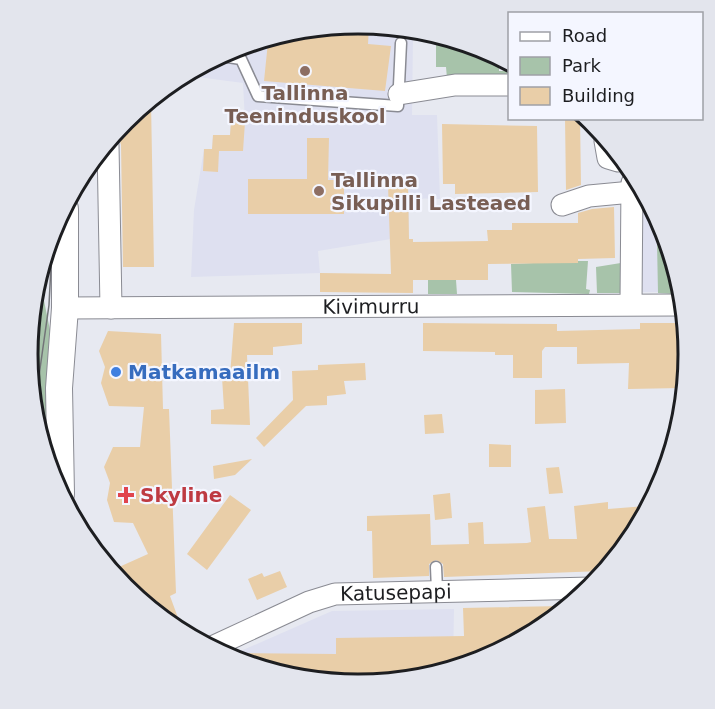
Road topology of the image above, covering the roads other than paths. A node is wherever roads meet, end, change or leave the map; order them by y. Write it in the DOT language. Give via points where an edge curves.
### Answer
graph roads {
  1 [pos="401,43"];
  2 [pos="238,58"];
  3 [pos="508,85"];
  4 [pos="399,94"];
  5 [pos="108,155"];
  6 [pos="630,187"];
  7 [pos="632,190"];
  8 [pos="562,205"];
  9 [pos="65,226"];
  10 [pos="631,304"];
  11 [pos="673,305"];
  12 [pos="64,308"];
  13 [pos="111,308"];
  14 [pos="61,474"];
  15 [pos="436,567"];
  16 [pos="576,588"];
  17 [pos="437,590"];
  18 [pos="220,643"];
  1 -- 4 [label="lane"];
  2 -- 4 [label="lane" via="258,96 398,106"];
  3 -- 4 [label="street" via="456,85"];
  5 -- 13 [label="street"];
  6 -- 8 [label="street"];
  7 -- 10 [label="street"];
  9 -- 12 [label="street"];
  10 -- 11 [label="street, Kivimurru"];
  10 -- 13 [label="street, Kivimurru"];
  12 -- 13 [label="street, Kivimurru"];
  12 -- 14 [label="street" via="59,388"];
  15 -- 17 [label="lane"];
  16 -- 17 [label="street, Katusepapi"];
  17 -- 18 [label="street, Katusepapi" via="335,594"];
}
